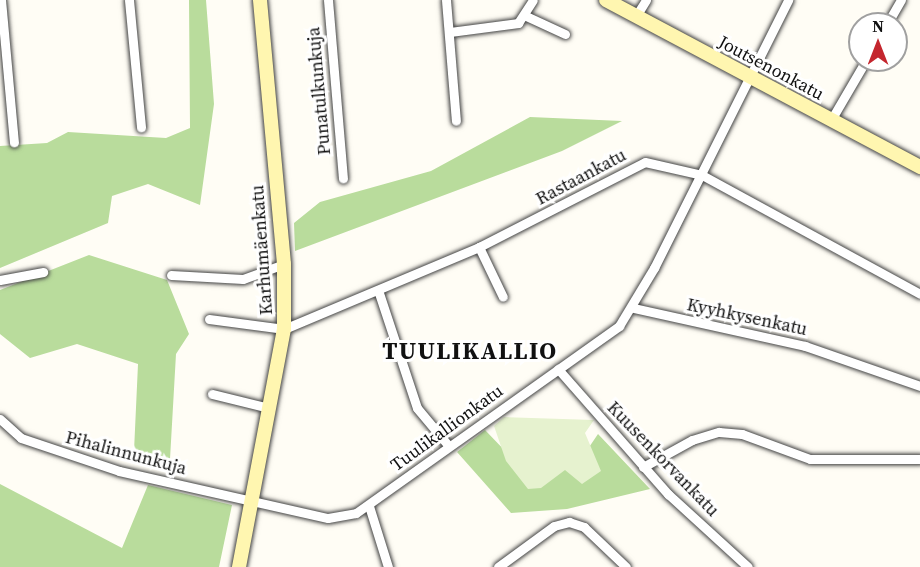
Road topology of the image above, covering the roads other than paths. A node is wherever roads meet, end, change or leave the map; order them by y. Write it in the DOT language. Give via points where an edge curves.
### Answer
graph roads {
  1 [pos="1,0"];
  2 [pos="129,0"];
  3 [pos="260,0"];
  4 [pos="328,0"];
  5 [pos="446,0"];
  6 [pos="533,0"];
  7 [pos="606,0"];
  8 [pos="646,0"];
  9 [pos="788,0"];
  10 [pos="636,15"];
  11 [pos="526,16"];
  12 [pos="450,32"];
  13 [pos="565,34"];
  14 [pos="859,72"];
  15 [pos="747,75"];
  16 [pos="831,120"];
  17 [pos="456,121"];
  18 [pos="141,127"];
  19 [pos="14,142"];
  20 [pos="920,167"];
  21 [pos="702,175"];
  22 [pos="343,178"];
  23 [pos="479,247"];
  24 [pos="284,264"];
  25 [pos="44,272"];
  26 [pos="171,274"];
  27 [pos="0,280"];
  28 [pos="378,290"];
  29 [pos="920,294"];
  30 [pos="503,297"];
  31 [pos="634,308"];
  32 [pos="209,319"];
  33 [pos="284,328"];
  34 [pos="558,369"];
  35 [pos="920,386"];
  36 [pos="212,394"];
  37 [pos="269,408"];
  38 [pos="0,419"];
  39 [pos="448,445"];
  40 [pos="920,459"];
  41 [pos="643,467"];
  42 [pos="252,502"];
  43 [pos="369,506"];
  44 [pos="239,567"];
  45 [pos="388,567"];
  46 [pos="498,567"];
  47 [pos="626,567"];
  48 [pos="748,567"];
  1 -- 19 [label="street"];
  2 -- 18 [label="street"];
  3 -- 24 [label="street, Karhumäenkatu"];
  4 -- 22 [label="street, Punatulkunkuja"];
  5 -- 12 [label="street"];
  6 -- 11 [label="street"];
  7 -- 10 [label="street, Joutsenonkatu"];
  8 -- 10 [label="street"];
  9 -- 15 [label="street, Tuulikallionkatu"];
  10 -- 15 [label="street, Joutsenonkatu"];
  11 -- 12 [label="street" via="502,28"];
  11 -- 13 [label="street"];
  12 -- 17 [label="street"];
  14 -- 16 [label="street"];
  15 -- 16 [label="street, Joutsenonkatu"];
  15 -- 21 [label="street, Tuulikallionkatu"];
  16 -- 20 [label="street, Joutsenonkatu"];
  21 -- 23 [label="street, Rastaankatu" via="645,162"];
  21 -- 29 [label="street, Rastaankatu"];
  21 -- 31 [label="street, Tuulikallionkatu"];
  23 -- 28 [label="street, Rastaankatu"];
  23 -- 30 [label="street"];
  24 -- 26 [label="street" via="243,279"];
  24 -- 33 [label="street, Karhumäenkatu"];
  25 -- 27 [label="street"];
  28 -- 33 [label="street, Rastaankatu"];
  28 -- 39 [label="street" via="417,408"];
  31 -- 34 [label="street, Tuulikallionkatu" via="619,326"];
  31 -- 35 [label="street, Kyyhkysenkatu" via="805,346"];
  32 -- 33 [label="street"];
  33 -- 37 [label="street, Karhumäenkatu"];
  34 -- 39 [label="street, Tuulikallionkatu"];
  34 -- 41 [label="street, Kuusenkorvankatu"];
  36 -- 37 [label="street"];
  37 -- 42 [label="street, Karhumäenkatu"];
  38 -- 42 [label="street, Pihalinnunkuja" via="21,438 69,456"];
  39 -- 43 [label="street, Tuulikallionkatu"];
  40 -- 41 [label="street" via="810,459 742,434 719,432 692,440"];
  41 -- 48 [label="street, Kuusenkorvankatu"];
  42 -- 43 [label="street, Tuulikallionkatu" via="328,518"];
  42 -- 44 [label="street, Karhumäenkatu"];
  43 -- 45 [label="street"];
  46 -- 47 [label="street" via="554,526 569,522 584,527"];
}
